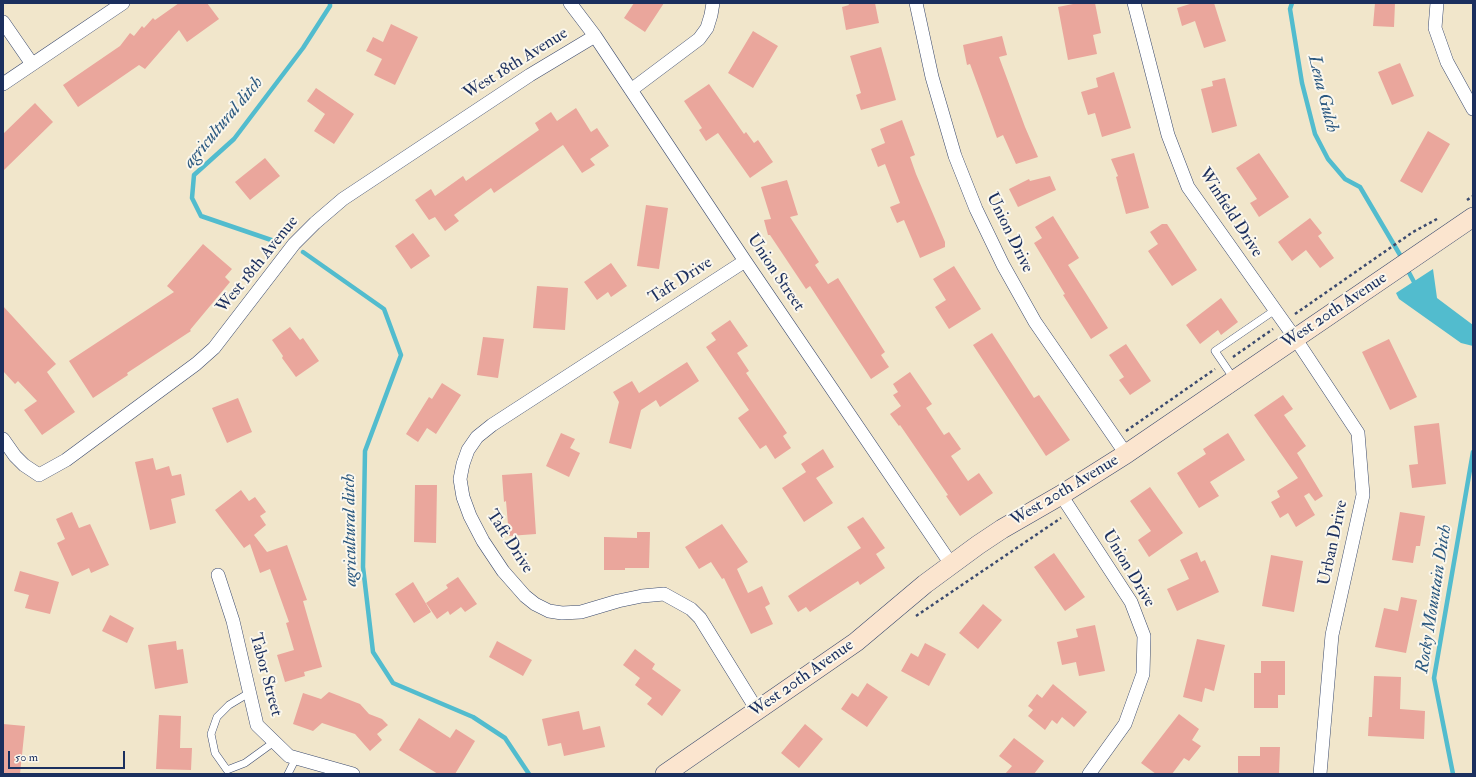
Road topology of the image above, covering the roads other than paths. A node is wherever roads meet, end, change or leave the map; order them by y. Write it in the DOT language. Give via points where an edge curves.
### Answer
graph roads {
  1 [pos="123,3"];
  2 [pos="570,3"];
  3 [pos="713,3"];
  4 [pos="916,3"];
  5 [pos="1134,3"];
  6 [pos="1437,3"];
  7 [pos="3,22"];
  8 [pos="595,36"];
  9 [pos="32,64"];
  10 [pos="3,84"];
  11 [pos="631,90"];
  12 [pos="1473,109"];
  13 [pos="1467,210"];
  14 [pos="745,261"];
  15 [pos="1275,310"];
  16 [pos="1295,338"];
  17 [pos="1235,379"];
  18 [pos="3,439"];
  19 [pos="1126,454"];
  20 [pos="1061,495"];
  21 [pos="951,564"];
  22 [pos="218,575"];
  23 [pos="249,693"];
  24 [pos="758,710"];
  25 [pos="274,742"];
  26 [pos="296,758"];
  27 [pos="224,772"];
  28 [pos="672,772"];
  29 [pos="288,774"];
  30 [pos="353,774"];
  31 [pos="1090,774"];
  32 [pos="1320,774"];
  1 -- 9 [label="street"];
  2 -- 8 [label="street, Union Street"];
  3 -- 11 [label="street" via="707,28 699,39"];
  4 -- 19 [label="street, Union Drive" via="932,77 953,149 976,209 1035,322"];
  5 -- 15 [label="street, Winfield Drive" via="1168,134 1188,187"];
  6 -- 12 [label="street" via="1435,28 1446,62"];
  7 -- 9 [label="street"];
  8 -- 11 [label="street, Union Street"];
  8 -- 18 [label="street, West 18th Avenue" via="530,75 343,199 294,244 214,348 66,460 39,475 24,465"];
  9 -- 10 [label="street"];
  11 -- 14 [label="street, Union Street"];
  13 -- 16 [label="street, West 20th Avenue" via="1423,251"];
  14 -- 21 [label="street, Union Street"];
  14 -- 24 [label="street, Taft Drive" via="492,425 477,437 468,450 460,479 470,516 483,541 503,571 530,600 549,611 562,614 581,612 642,596 664,594 691,609 700,618"];
  15 -- 16 [label="street, Winfield Drive"];
  15 -- 17 [label="lane" via="1215,351"];
  16 -- 17 [label="street, West 20th Avenue"];
  16 -- 32 [label="street, Urban Drive" via="1358,433 1363,495 1332,635"];
  17 -- 19 [label="street, West 20th Avenue"];
  19 -- 20 [label="street, West 20th Avenue"];
  20 -- 21 [label="street, West 20th Avenue" via="1002,529"];
  20 -- 31 [label="street, Union Drive" via="1132,602 1144,636 1143,674 1125,724"];
  21 -- 24 [label="street, West 20th Avenue" via="856,642"];
  22 -- 23 [label="street, Tabor Street" via="233,621"];
  23 -- 25 [label="street, Tabor Street" via="257,725"];
  23 -- 27 [label="lane" via="229,705 217,717 211,734 215,753"];
  24 -- 28 [label="street, West 20th Avenue"];
  25 -- 26 [label="street, Tabor Street" via="289,756"];
  25 -- 27 [label="lane" via="245,763"];
  26 -- 29 [label="lane"];
  26 -- 30 [label="street, Tabor Street"];
}
